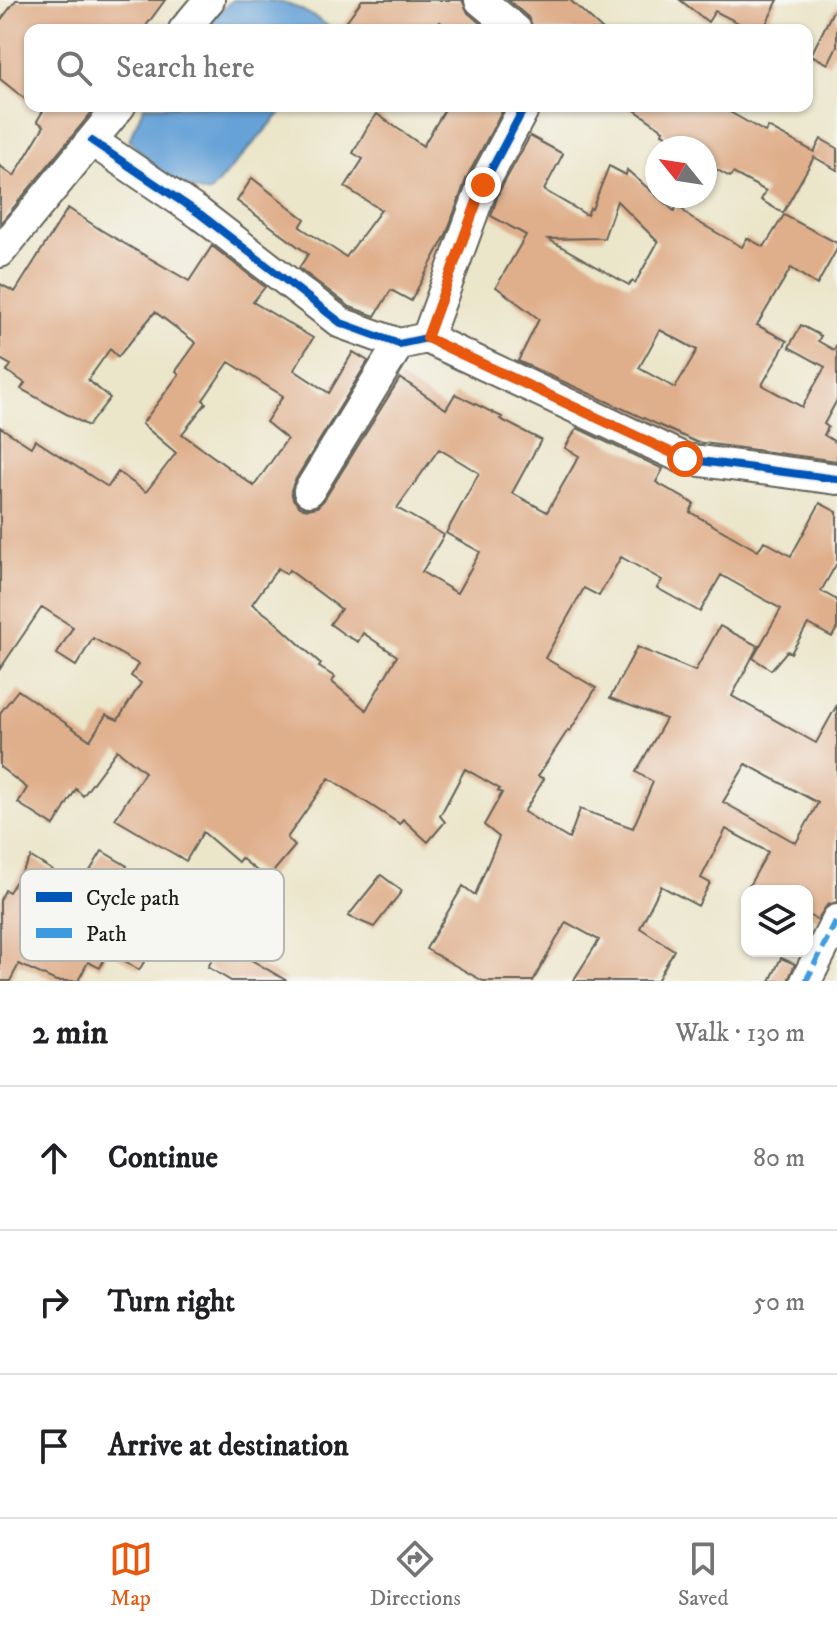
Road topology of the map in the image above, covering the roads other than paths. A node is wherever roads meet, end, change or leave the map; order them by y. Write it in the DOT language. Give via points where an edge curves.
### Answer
graph roads {
  1 [pos="209,0"];
  2 [pos="480,0"];
  3 [pos="189,24"];
  4 [pos="509,24"];
  5 [pos="115,112"];
  6 [pos="522,112"];
  7 [pos="92,141"];
  8 [pos="0,252"];
  9 [pos="413,341"];
  10 [pos="837,479"];
  11 [pos="309,491"];
  12 [pos="837,920"];
  13 [pos="806,981"];
  1 -- 3 [label="street"];
  2 -- 4 [label="street"];
  5 -- 7 [label="street"];
  6 -- 9 [label="street"];
  7 -- 8 [label="street"];
  7 -- 9 [label="street" via="200,214 341,323"];
  9 -- 10 [label="street" via="685,459"];
  9 -- 11 [label="street"];
  12 -- 13 [label="street"];
}
